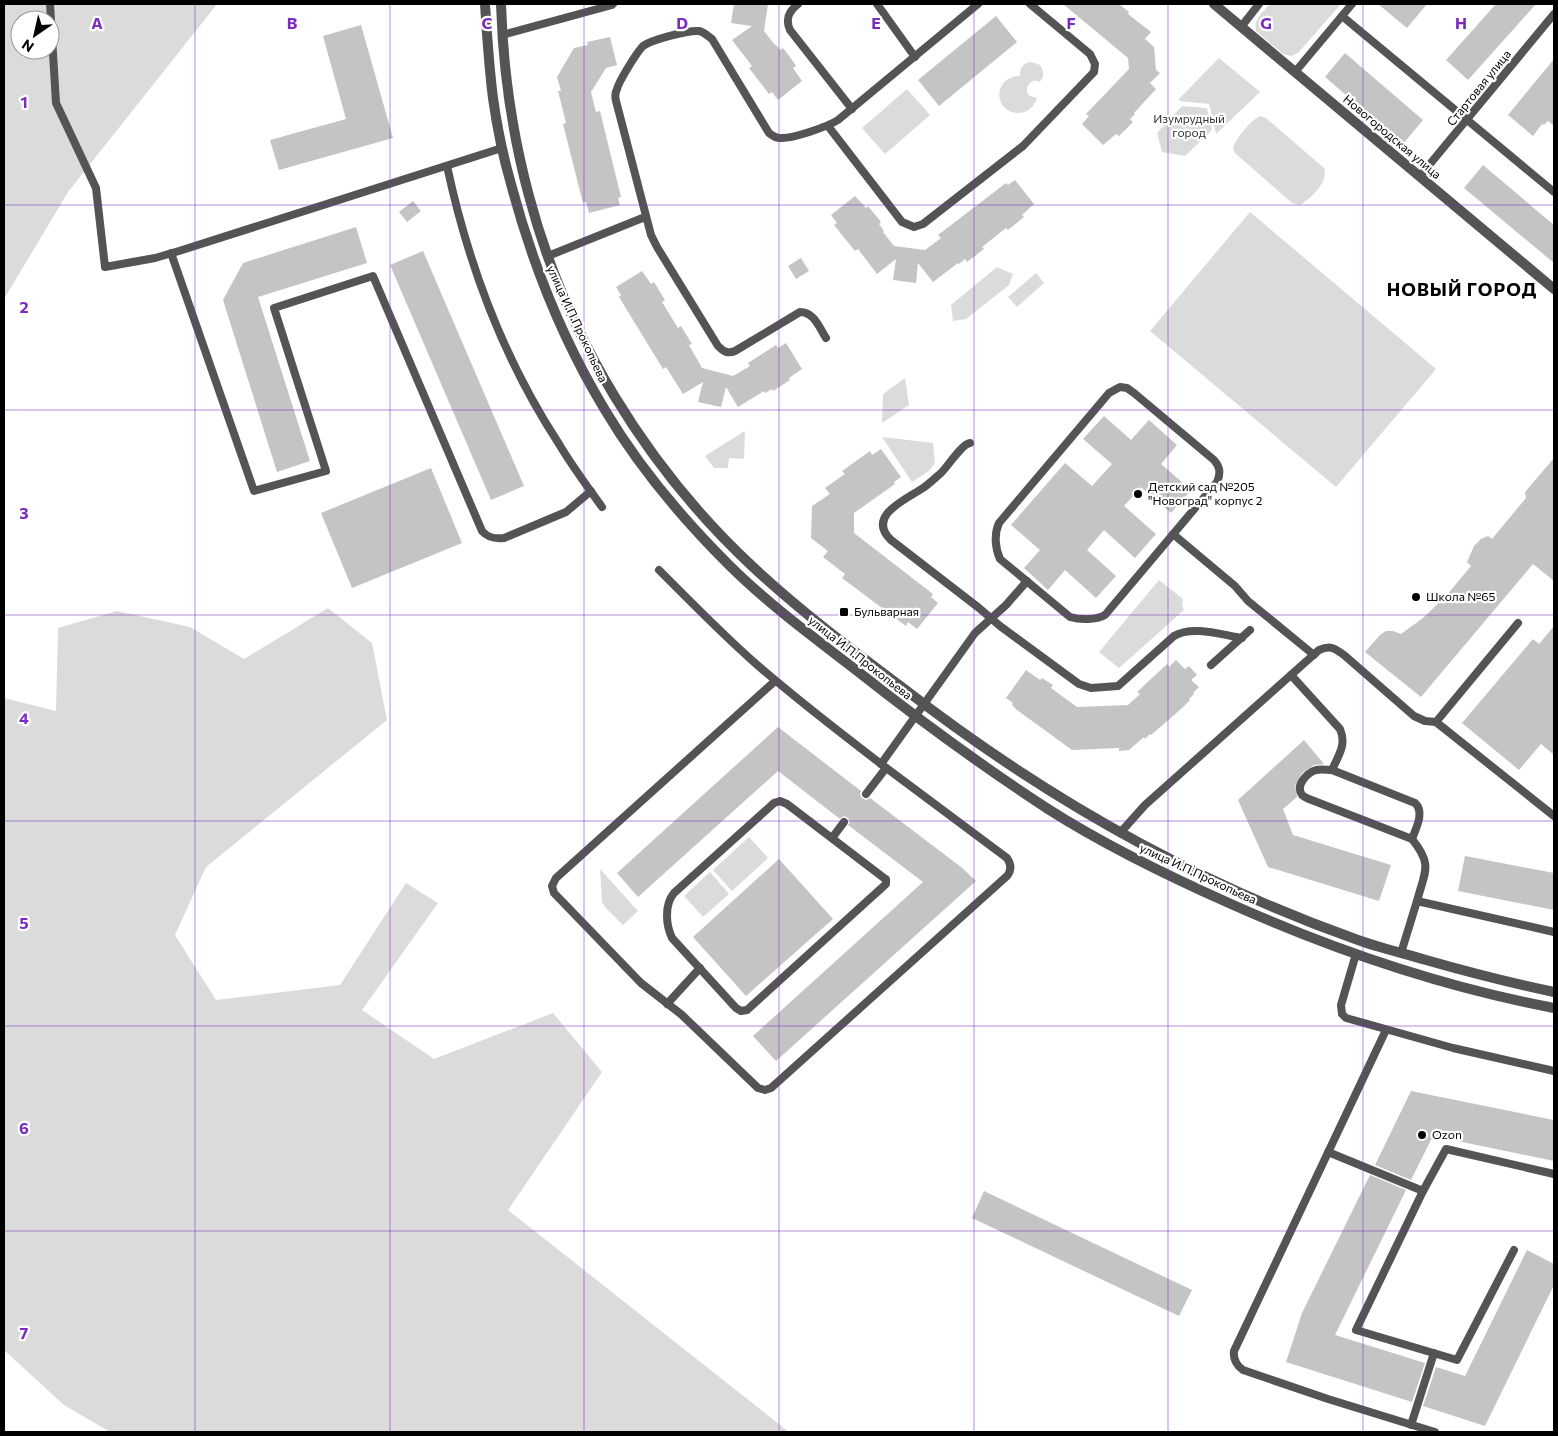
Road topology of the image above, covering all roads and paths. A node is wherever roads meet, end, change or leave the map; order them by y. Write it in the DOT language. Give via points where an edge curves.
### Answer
graph roads {
  1 [pos="50,4"];
  2 [pos="485,4"];
  3 [pos="501,4"];
  4 [pos="612,4"];
  5 [pos="798,4"];
  6 [pos="878,4"];
  7 [pos="978,4"];
  8 [pos="1030,4"];
  9 [pos="1214,4"];
  10 [pos="1259,4"];
  11 [pos="1352,4"];
  12 [pos="1554,14"];
  13 [pos="1342,16"];
  14 [pos="1241,27"];
  15 [pos="502,34"];
  16 [pos="488,39"];
  17 [pos="914,56"];
  18 [pos="1295,72"];
  19 [pos="852,109"];
  20 [pos="1467,120"];
  21 [pos="828,126"];
  22 [pos="502,148"];
  23 [pos="447,166"];
  24 [pos="1420,176"];
  25 [pos="1554,192"];
  26 [pos="645,217"];
  27 [pos="171,254"];
  28 [pos="548,256"];
  29 [pos="534,261"];
  30 [pos="1554,289"];
  31 [pos="826,338"];
  32 [pos="970,443"];
  33 [pos="591,491"];
  34 [pos="602,507"];
  35 [pos="1173,534"];
  36 [pos="659,570"];
  37 [pos="1027,581"];
  38 [pos="991,618"];
  39 [pos="1518,623"];
  40 [pos="1250,630"];
  41 [pos="1242,638"];
  42 [pos="1314,655"];
  43 [pos="1211,665"];
  44 [pos="1291,675"];
  45 [pos="775,681"];
  46 [pos="923,704"];
  47 [pos="914,716"];
  48 [pos="1436,722"];
  49 [pos="883,766"];
  50 [pos="1332,770"];
  51 [pos="866,794"];
  52 [pos="1554,816"];
  53 [pos="844,822"];
  54 [pos="1120,833"];
  55 [pos="832,838"];
  56 [pos="1412,839"];
  57 [pos="1112,846"];
  58 [pos="1417,901"];
  59 [pos="1554,932"];
  60 [pos="1360,940"];
  61 [pos="1402,953"];
  62 [pos="1356,954"];
  63 [pos="1397,967"];
  64 [pos="700,968"];
  65 [pos="1554,992"];
  66 [pos="667,1004"];
  67 [pos="1554,1008"];
  68 [pos="1386,1030"];
  69 [pos="1554,1071"];
  70 [pos="1328,1152"];
  71 [pos="1554,1174"];
  72 [pos="1423,1192"];
  73 [pos="1514,1250"];
  74 [pos="1434,1354"];
  75 [pos="1411,1425"];
  76 [pos="1435,1432"];
  1 -- 27 [label="lane" via="56,103 96,188 105,266"];
  2 -- 16 [label="street, улица И.П.Прокопьева"];
  3 -- 15 [label="street, улица И.П.Прокопьева"];
  4 -- 15 [label="lane"];
  5 -- 19 [label="lane" via="788,16 790,30"];
  6 -- 17 [label="lane"];
  7 -- 17 [label="lane"];
  8 -- 21 [label="lane" via="1090,54 1095,64 1094,72 1024,146 923,224 910,226 902,222"];
  9 -- 14 [label="street, Новогородская улица"];
  10 -- 14 [label="lane"];
  11 -- 13 [label="lane"];
  12 -- 20 [label="lane, Стартовая улица"];
  13 -- 18 [label="lane"];
  13 -- 20 [label="lane"];
  14 -- 18 [label="street, Новогородская улица"];
  15 -- 16 [label="street"];
  15 -- 28 [label="street, улица И.П.Прокопьева" via="517,146 529,199"];
  16 -- 22 [label="street, улица И.П.Прокопьева" via="493,99"];
  17 -- 19 [label="lane"];
  18 -- 24 [label="street, Новогородская улица"];
  19 -- 21 [label="lane"];
  20 -- 24 [label="lane, Стартовая улица"];
  20 -- 25 [label="lane"];
  21 -- 26 [label="lane" via="781,138 773,136 712,39 703,33 688,32 648,44 637,53 616,94"];
  22 -- 23 [label="lane"];
  22 -- 29 [label="street, улица И.П.Прокопьева"];
  23 -- 27 [label="lane"];
  23 -- 33 [label="lane" via="474,268 503,340 538,410"];
  24 -- 30 [label="street, Новогородская улица"];
  26 -- 28 [label="lane"];
  26 -- 31 [label="lane" via="650,235 723,351 735,351 800,312 813,317"];
  27 -- 33 [label="lane" via="254,491 326,471 274,308 373,276 485,534 504,538 566,512"];
  28 -- 29 [label="street"];
  28 -- 46 [label="street, улица И.П.Прокопьева" via="598,369 647,444 694,506 785,596"];
  29 -- 47 [label="street, улица И.П.Прокопьева" via="548,299 606,412 683,516 729,565 781,612"];
  32 -- 38 [label="lane" via="929,483 890,510 883,524 886,536"];
  33 -- 34 [label="lane"];
  35 -- 37 [label="lane" via="1100,617 1070,617"];
  35 -- 37 [label="lane" via="1217,482 1220,476 1218,465 1134,393 1120,387 1109,393 996,529 996,551 1000,559"];
  35 -- 42 [label="lane"];
  36 -- 45 [label="lane"];
  37 -- 38 [label="lane"];
  38 -- 41 [label="lane" via="1079,684 1091,688 1111,688 1121,684 1183,631"];
  38 -- 46 [label="lane" via="975,633"];
  39 -- 48 [label="lane"];
  40 -- 41 [label="lane"];
  41 -- 43 [label="lane"];
  42 -- 44 [label="lane"];
  42 -- 48 [label="lane" via="1327,647 1334,648 1414,716"];
  44 -- 50 [label="lane" via="1344,737"];
  44 -- 54 [label="lane" via="1145,805"];
  45 -- 49 [label="lane"];
  45 -- 66 [label="lane" via="553,882 554,893 641,983"];
  46 -- 47 [label="lane"];
  46 -- 54 [label="street, улица И.П.Прокопьева" via="995,756"];
  47 -- 49 [label="lane"];
  47 -- 57 [label="street, улица И.П.Прокопьева" via="1043,806"];
  48 -- 52 [label="lane"];
  49 -- 51 [label="lane"];
  49 -- 66 [label="lane" via="1006,858 1011,867 1008,876 768,1090 758,1088"];
  50 -- 56 [label="lane" via="1415,803 1420,812"];
  50 -- 56 [label="lane" via="1318,769 1308,773 1301,782 1302,795"];
  53 -- 55 [label="lane"];
  54 -- 57 [label="street"];
  54 -- 60 [label="street, улица И.П.Прокопьева" via="1284,912"];
  55 -- 64 [label="lane" via="783,802 776,802 674,893 668,906 670,934"];
  55 -- 64 [label="lane" via="886,879 885,886 744,1011 738,1010"];
  56 -- 58 [label="lane" via="1427,865"];
  57 -- 62 [label="street, улица И.П.Прокопьева" via="1189,886"];
  58 -- 59 [label="lane"];
  58 -- 61 [label="lane"];
  60 -- 61 [label="street, улица И.П.Прокопьева"];
  60 -- 62 [label="street"];
  61 -- 63 [label="street"];
  61 -- 65 [label="street, улица И.П.Прокопьева"];
  62 -- 63 [label="street, улица И.П.Прокопьева"];
  62 -- 68 [label="lane" via="1341,1005 1342,1014"];
  63 -- 67 [label="street, улица И.П.Прокопьева" via="1443,982"];
  64 -- 66 [label="lane"];
  68 -- 69 [label="lane"];
  68 -- 70 [label="lane"];
  70 -- 72 [label="lane"];
  70 -- 75 [label="lane" via="1234,1351 1234,1359 1243,1370"];
  71 -- 72 [label="lane" via="1446,1149"];
  72 -- 74 [label="lane" via="1356,1330"];
  73 -- 74 [label="lane" via="1457,1360"];
  74 -- 75 [label="lane"];
  75 -- 76 [label="lane"];
}
